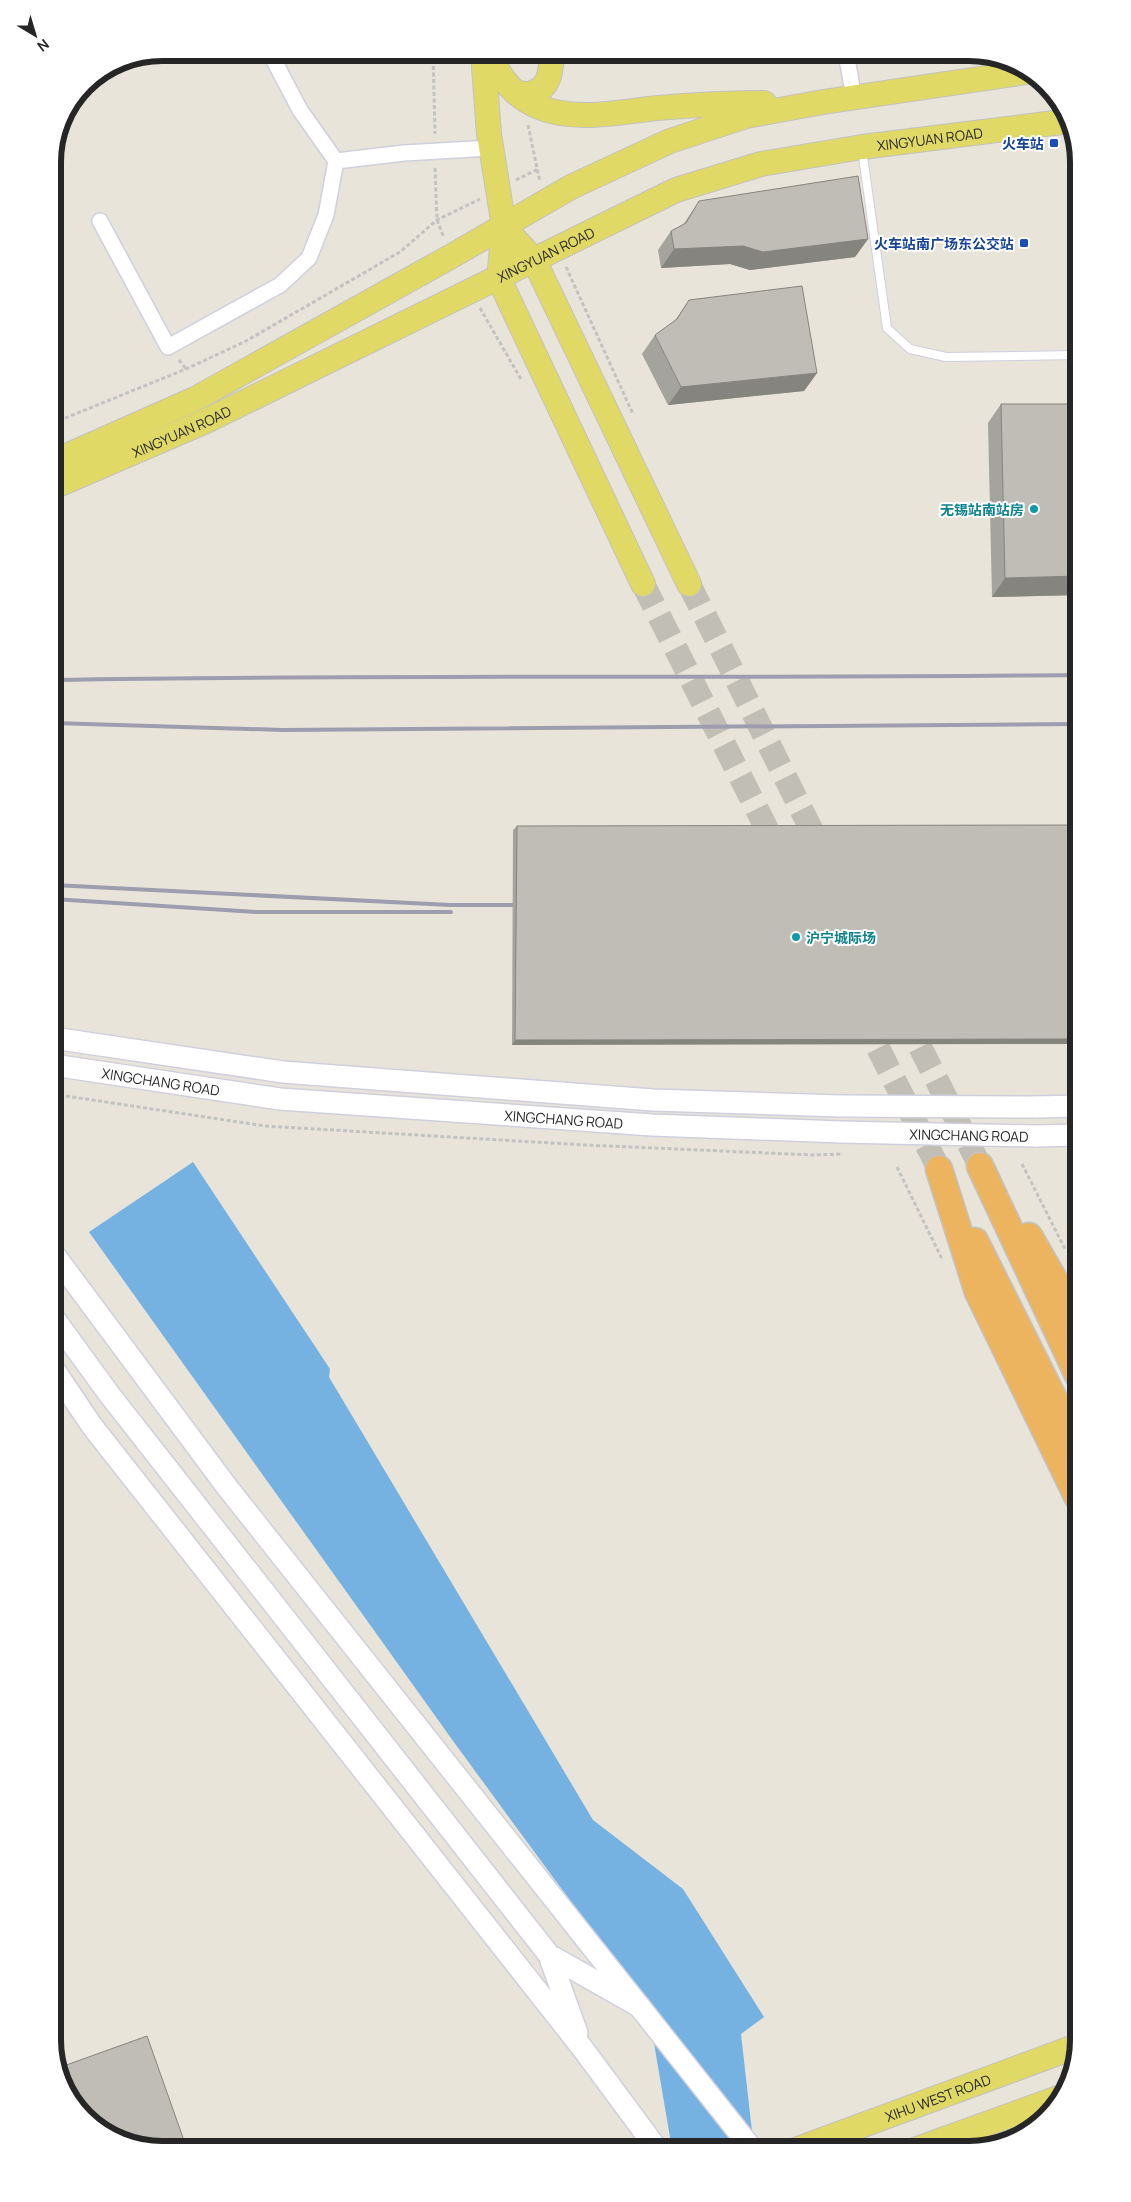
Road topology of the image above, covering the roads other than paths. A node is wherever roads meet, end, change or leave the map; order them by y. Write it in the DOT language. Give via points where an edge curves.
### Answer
graph roads {
  1 [pos="275,61"];
  2 [pos="484,61"];
  3 [pos="492,61"];
  4 [pos="552,61"];
  5 [pos="847,61"];
  6 [pos="1016,74"];
  7 [pos="518,95"];
  8 [pos="854,98"];
  9 [pos="823,102"];
  10 [pos="1061,121"];
  11 [pos="862,147"];
  12 [pos="491,148"];
  13 [pos="336,161"];
  14 [pos="100,221"];
  15 [pos="504,227"];
  16 [pos="534,260"];
  17 [pos="498,278"];
  18 [pos="1070,355"];
  19 [pos="61,458"];
  20 [pos="61,484"];
  21 [pos="643,584"];
  22 [pos="689,584"];
  23 [pos="61,1039"];
  24 [pos="61,1066"];
  25 [pos="1070,1106"];
  26 [pos="1070,1135"];
  27 [pos="61,1264"];
  28 [pos="1070,1307"];
  29 [pos="61,1329"];
  30 [pos="1070,1358"];
  31 [pos="61,1380"];
  32 [pos="1070,1431"];
  33 [pos="1070,1482"];
  34 [pos="549,1954"];
  35 [pos="639,2006"];
  36 [pos="1069,2049"];
  37 [pos="583,2050"];
  38 [pos="1050,2100"];
  39 [pos="651,2141"];
  40 [pos="745,2141"];
  41 [pos="822,2141"];
  42 [pos="941,2141"];
  1 -- 13 [label="street" via="300,110"];
  2 -- 12 [label="main road"];
  3 -- 7 [label="main road" via="497,73"];
  4 -- 7 [label="main road" via="551,74 544,86 532,93"];
  5 -- 8 [label="street"];
  6 -- 8 [label="main road, XINGYUAN ROAD"];
  7 -- 9 [label="main road" via="540,107 573,115 721,103"];
  8 -- 9 [label="main road, XINGYUAN ROAD"];
  9 -- 15 [label="main road, XINGYUAN ROAD" via="746,116 670,141 572,187"];
  10 -- 11 [label="main road, XINGYUAN ROAD"];
  11 -- 16 [label="main road, XINGYUAN ROAD" via="761,164 676,190"];
  11 -- 18 [label="lane" via="887,328 910,349 946,357"];
  12 -- 13 [label="street"];
  12 -- 15 [label="main road"];
  13 -- 14 [label="street" via="326,215 309,258 280,284 168,347"];
  15 -- 16 [label="main road"];
  15 -- 17 [label="main road"];
  15 -- 19 [label="main road, XINGYUAN ROAD" via="195,399"];
  16 -- 17 [label="main road, XINGYUAN ROAD"];
  16 -- 22 [label="main road"];
  17 -- 20 [label="main road, XINGYUAN ROAD" via="206,421"];
  17 -- 21 [label="main road"];
  23 -- 25 [label="main road, XINGCHANG ROAD, bridge" via="283,1072 653,1100 841,1106"];
  24 -- 26 [label="main road, XINGCHANG ROAD, bridge" via="280,1099 652,1125"];
  27 -- 35 [label="main road" via="227,1487"];
  28 -- 30 [label="highway" via="1033,1242 980,1166"];
  29 -- 34 [label="main road, bridge"];
  31 -- 37 [label="main road" via="98,1434"];
  32 -- 33 [label="highway" via="939,1169 978,1292"];
  34 -- 35 [label="main road"];
  34 -- 37 [label="main road"];
  35 -- 40 [label="main road"];
  36 -- 41 [label="main road, XIHU WEST ROAD"];
  37 -- 39 [label="main road"];
  38 -- 42 [label="main road"];
}
